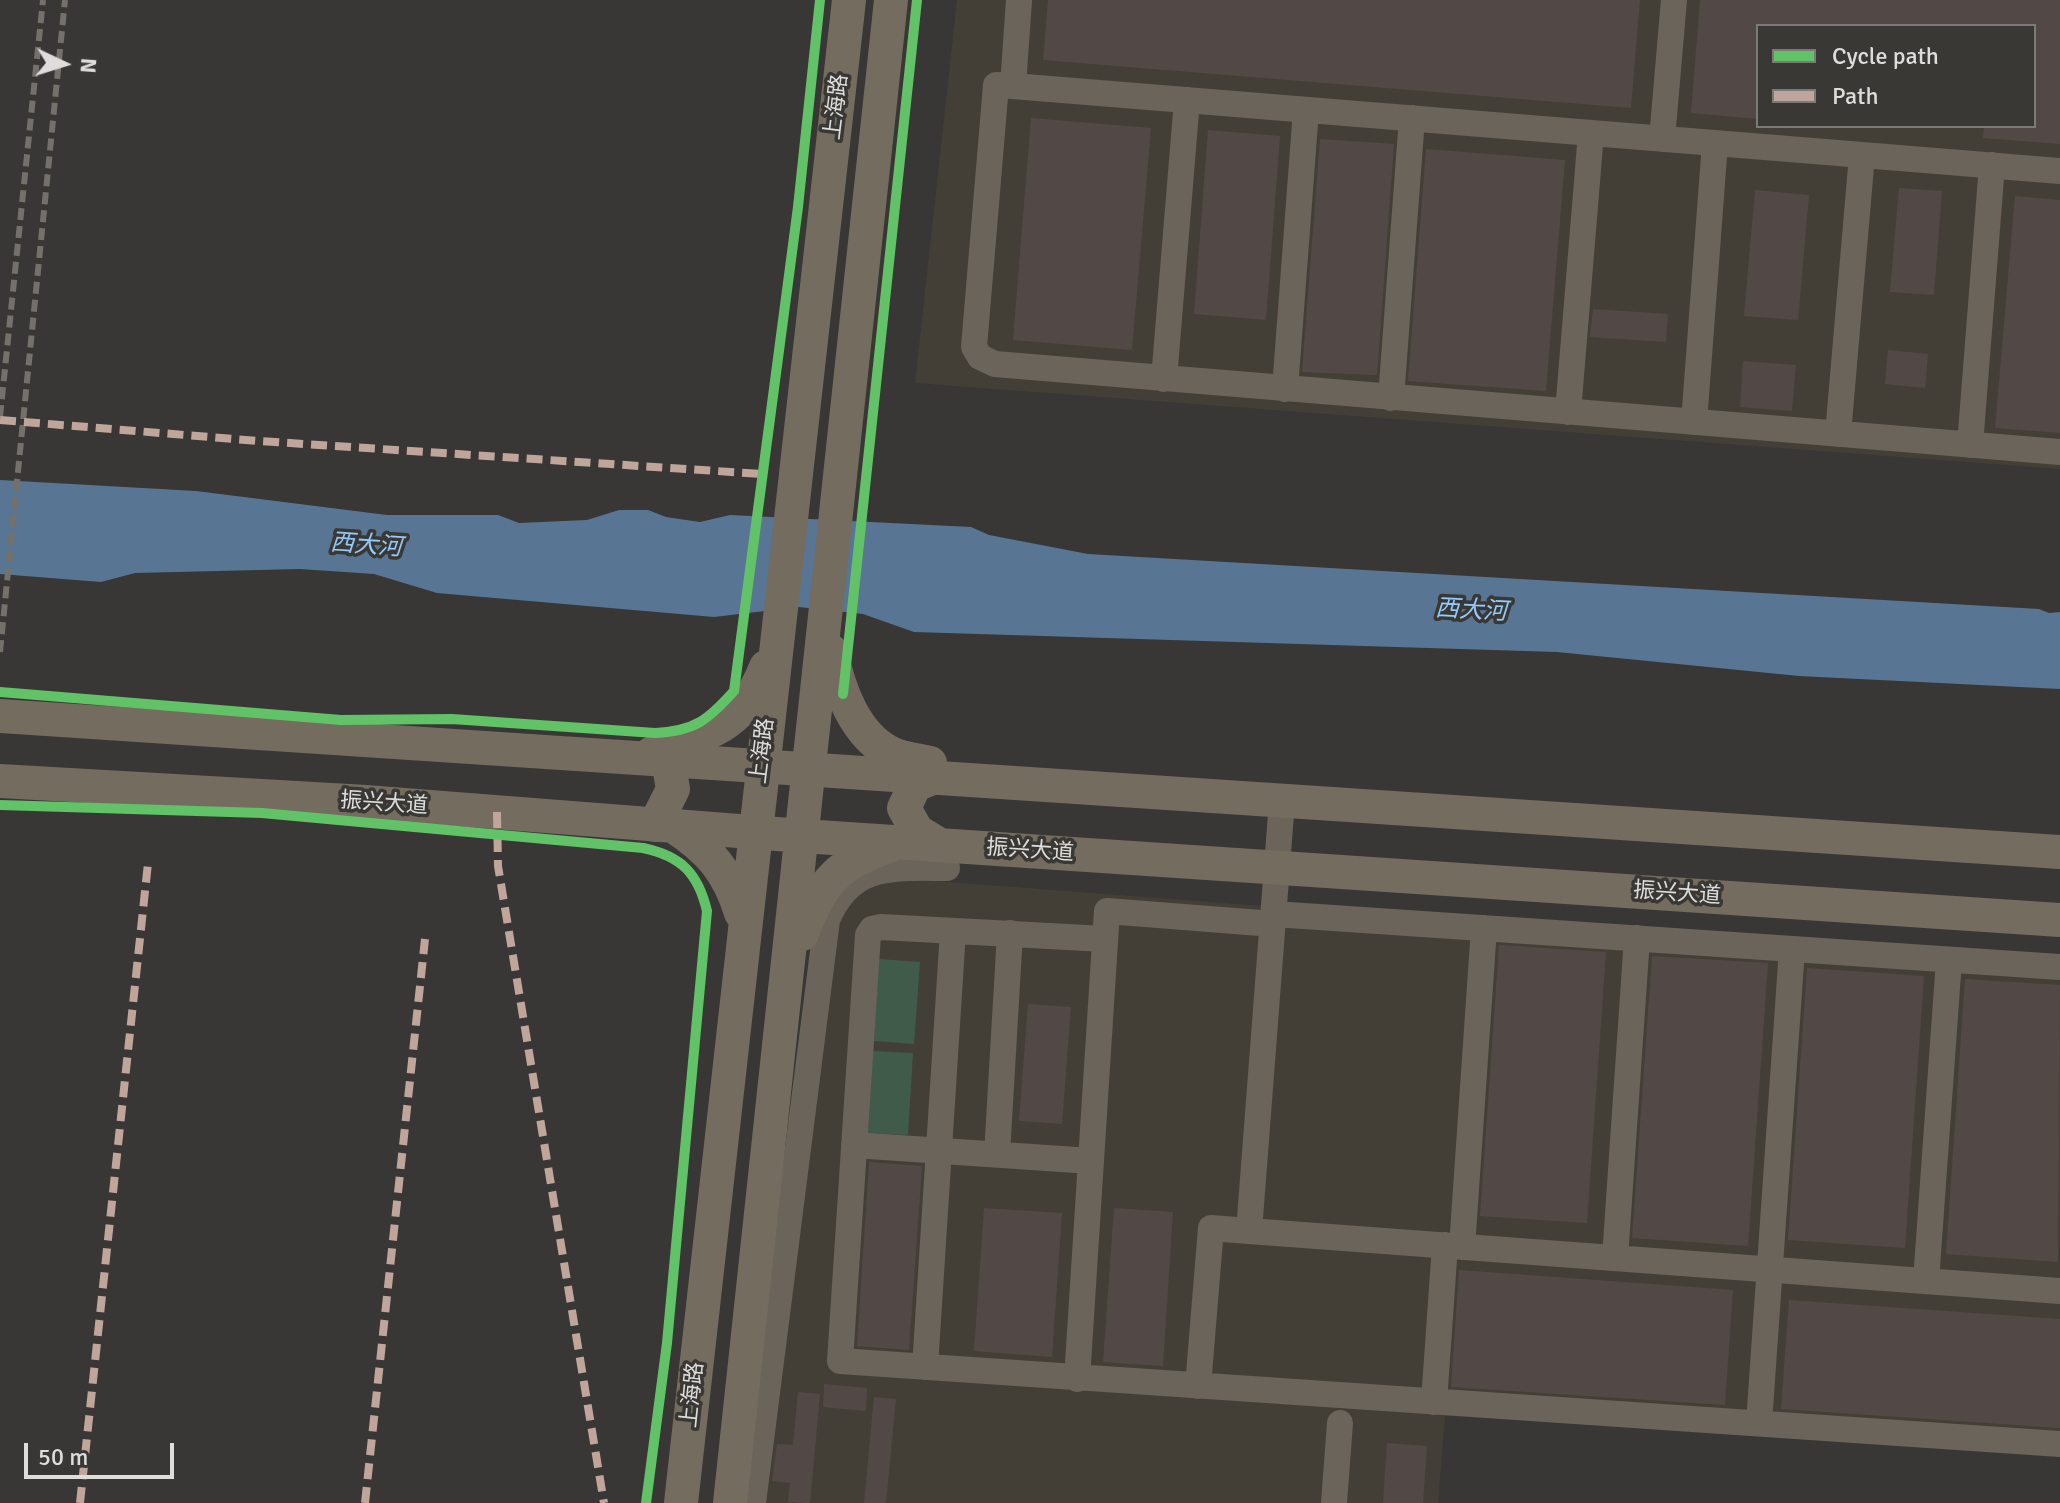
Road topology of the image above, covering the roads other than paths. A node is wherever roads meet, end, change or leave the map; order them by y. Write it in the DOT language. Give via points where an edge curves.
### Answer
graph roads {
  1 [pos="849,0"];
  2 [pos="891,0"];
  3 [pos="1019,0"];
  4 [pos="1674,0"];
  5 [pos="1013,86"];
  6 [pos="1187,100"];
  7 [pos="1306,110"];
  8 [pos="1412,118"];
  9 [pos="1591,133"];
  10 [pos="1662,139"];
  11 [pos="1715,143"];
  12 [pos="1862,155"];
  13 [pos="1992,165"];
  14 [pos="2060,171"];
  15 [pos="1164,379"];
  16 [pos="1285,389"];
  17 [pos="1391,398"];
  18 [pos="1568,412"];
  19 [pos="1694,422"];
  20 [pos="1838,434"];
  21 [pos="1970,445"];
  22 [pos="2060,452"];
  23 [pos="825,624"];
  24 [pos="776,644"];
  25 [pos="820,676"];
  26 [pos="0,716"];
  27 [pos="652,759"];
  28 [pos="762,766"];
  29 [pos="810,770"];
  30 [pos="933,778"];
  31 [pos="0,781"];
  32 [pos="1012,783"];
  33 [pos="1282,801"];
  34 [pos="664,825"];
  35 [pos="754,832"];
  36 [pos="803,836"];
  37 [pos="899,843"];
  38 [pos="2060,852"];
  39 [pos="944,856"];
  40 [pos="1277,868"];
  41 [pos="794,915"];
  42 [pos="1273,919"];
  43 [pos="2060,920"];
  44 [pos="744,922"];
  45 [pos="1484,928"];
  46 [pos="953,931"];
  47 [pos="1010,933"];
  48 [pos="1637,938"];
  49 [pos="1105,939"];
  50 [pos="1792,949"];
  51 [pos="1949,960"];
  52 [pos="2060,967"];
  53 [pos="787,976"];
  54 [pos="854,1145"];
  55 [pos="939,1151"];
  56 [pos="997,1154"];
  57 [pos="1091,1161"];
  58 [pos="1249,1231"];
  59 [pos="1454,1246"];
  60 [pos="1615,1258"];
  61 [pos="1770,1269"];
  62 [pos="1926,1281"];
  63 [pos="2060,1291"];
  64 [pos="925,1367"];
  65 [pos="1077,1379"];
  66 [pos="1198,1386"];
  67 [pos="1434,1402"];
  68 [pos="1340,1423"];
  69 [pos="1759,1423"];
  70 [pos="2060,1444"];
  71 [pos="681,1503"];
  72 [pos="730,1503"];
  73 [pos="753,1503"];
  74 [pos="1334,1503"];
  1 -- 24 [label="main road, 上海路"];
  2 -- 23 [label="main road, 上海路"];
  3 -- 5 [label="lane"];
  4 -- 10 [label="lane"];
  5 -- 6 [label="lane"];
  5 -- 15 [label="lane" via="996,85 974,347 980,357 1009,366"];
  6 -- 7 [label="lane"];
  6 -- 15 [label="lane"];
  7 -- 8 [label="lane"];
  7 -- 16 [label="lane"];
  8 -- 9 [label="lane"];
  8 -- 17 [label="lane"];
  9 -- 10 [label="lane"];
  9 -- 18 [label="lane"];
  10 -- 11 [label="lane"];
  11 -- 12 [label="lane"];
  11 -- 19 [label="lane"];
  12 -- 13 [label="lane"];
  12 -- 20 [label="lane"];
  13 -- 14 [label="lane"];
  13 -- 21 [label="lane"];
  15 -- 16 [label="lane"];
  16 -- 17 [label="lane"];
  17 -- 18 [label="lane"];
  18 -- 19 [label="lane"];
  19 -- 20 [label="lane"];
  20 -- 21 [label="lane"];
  21 -- 22 [label="lane"];
  23 -- 25 [label="main road, 上海路"];
  23 -- 32 [label="main road" via="843,694 873,740 893,754"];
  24 -- 25 [label="main road" via="787,671 804,678"];
  24 -- 27 [label="main road" via="755,697 731,720"];
  24 -- 28 [label="main road, 上海路"];
  25 -- 29 [label="main road, 上海路"];
  26 -- 27 [label="main road"];
  27 -- 28 [label="main road"];
  27 -- 34 [label="main road" via="673,789"];
  28 -- 29 [label="main road"];
  28 -- 35 [label="main road, 上海路"];
  29 -- 30 [label="main road"];
  29 -- 36 [label="main road, 上海路"];
  30 -- 32 [label="main road"];
  30 -- 39 [label="main road" via="915,785 904,808 917,831"];
  31 -- 34 [label="main road, 振兴大道"];
  32 -- 33 [label="main road"];
  33 -- 38 [label="main road"];
  33 -- 40 [label="lane"];
  34 -- 35 [label="main road, 振兴大道"];
  34 -- 44 [label="main road" via="716,858 731,880"];
  35 -- 36 [label="main road, 振兴大道"];
  35 -- 44 [label="main road, 上海路"];
  36 -- 37 [label="main road, 振兴大道"];
  36 -- 41 [label="main road, 上海路"];
  37 -- 39 [label="main road, 振兴大道"];
  37 -- 53 [label="main road" via="859,856 835,873 814,900"];
  39 -- 40 [label="main road, 振兴大道"];
  39 -- 73 [label="lane" via="851,881 827,920"];
  40 -- 42 [label="lane"];
  40 -- 43 [label="main road, 振兴大道"];
  41 -- 44 [label="main road" via="769,903 756,906"];
  41 -- 53 [label="main road, 上海路"];
  42 -- 45 [label="lane"];
  42 -- 49 [label="lane" via="1107,911"];
  42 -- 58 [label="lane"];
  44 -- 71 [label="main road, 上海路"];
  45 -- 48 [label="lane"];
  45 -- 59 [label="lane"];
  46 -- 47 [label="lane"];
  46 -- 54 [label="lane" via="881,927 868,935"];
  46 -- 55 [label="lane"];
  47 -- 49 [label="lane"];
  47 -- 56 [label="lane"];
  48 -- 50 [label="lane"];
  48 -- 60 [label="lane"];
  49 -- 57 [label="lane"];
  50 -- 51 [label="lane"];
  50 -- 61 [label="lane"];
  51 -- 52 [label="lane"];
  51 -- 62 [label="lane"];
  53 -- 72 [label="main road, 上海路"];
  54 -- 55 [label="lane"];
  54 -- 64 [label="lane" via="840,1361"];
  55 -- 56 [label="lane"];
  55 -- 64 [label="lane"];
  56 -- 57 [label="lane"];
  57 -- 65 [label="lane"];
  58 -- 59 [label="lane"];
  58 -- 66 [label="lane" via="1211,1228"];
  59 -- 60 [label="lane"];
  59 -- 67 [label="lane"];
  60 -- 61 [label="lane"];
  61 -- 62 [label="lane"];
  61 -- 69 [label="lane"];
  62 -- 63 [label="lane"];
  64 -- 65 [label="lane"];
  65 -- 66 [label="lane"];
  66 -- 67 [label="lane"];
  67 -- 69 [label="lane"];
  68 -- 74 [label="lane"];
  69 -- 70 [label="lane"];
}
